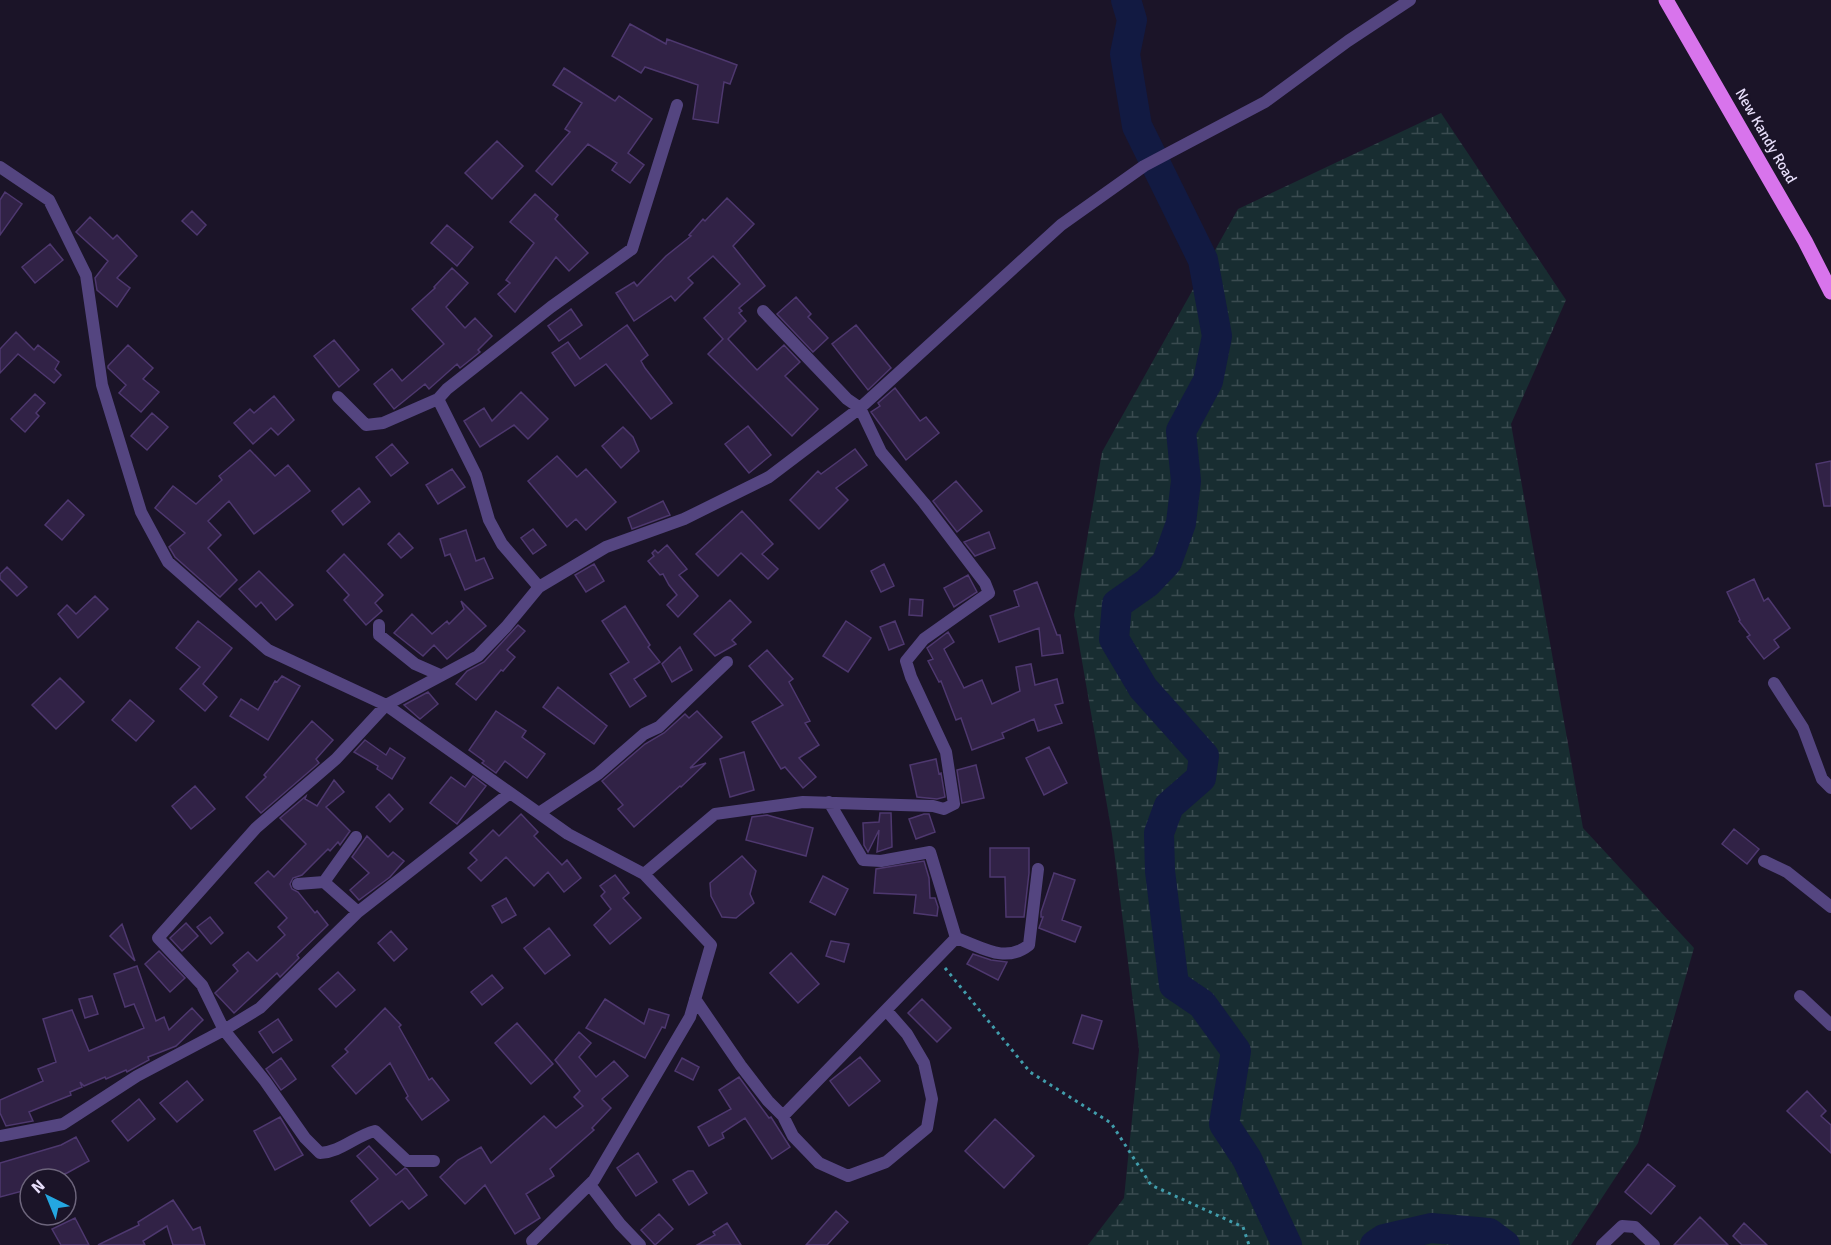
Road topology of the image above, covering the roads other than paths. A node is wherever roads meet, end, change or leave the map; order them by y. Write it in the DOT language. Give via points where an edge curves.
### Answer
graph roads {
  1 [pos="1410,0"];
  2 [pos="1666,0"];
  3 [pos="677,105"];
  4 [pos="0,167"];
  5 [pos="1831,292"];
  6 [pos="763,311"];
  7 [pos="338,397"];
  8 [pos="438,399"];
  9 [pos="860,408"];
  10 [pos="540,587"];
  11 [pos="379,625"];
  12 [pos="727,662"];
  13 [pos="440,675"];
  14 [pos="1774,683"];
  15 [pos="386,705"];
  16 [pos="1831,788"];
  17 [pos="510,793"];
  18 [pos="829,802"];
  19 [pos="539,813"];
  20 [pos="356,837"];
  21 [pos="1764,861"];
  22 [pos="1038,869"];
  23 [pos="644,874"];
  24 [pos="324,882"];
  25 [pos="298,884"];
  26 [pos="1831,907"];
  27 [pos="358,912"];
  28 [pos="956,938"];
  29 [pos="1800,996"];
  30 [pos="695,999"];
  31 [pos="886,1010"];
  32 [pos="1831,1025"];
  33 [pos="224,1030"];
  34 [pos="783,1116"];
  35 [pos="0,1136"];
  36 [pos="434,1161"];
  37 [pos="590,1185"];
  38 [pos="532,1241"];
  39 [pos="640,1245"];
  40 [pos="1602,1245"];
  41 [pos="1654,1245"];
  1 -- 9 [label="street" via="1265,102 1144,166 1062,225"];
  2 -- 5 [label="main road, New Kandy Road"];
  3 -- 8 [label="street" via="632,249 550,307"];
  4 -- 15 [label="street" via="49,200 86,275 102,385 141,512 168,562 268,650"];
  6 -- 9 [label="street"];
  7 -- 8 [label="street" via="366,425 383,423"];
  8 -- 10 [label="street" via="476,475 489,520 502,544"];
  9 -- 10 [label="street" via="769,477 684,519 606,547"];
  9 -- 18 [label="street" via="881,452 979,574 989,593 924,639 906,661 946,752 954,804 944,809"];
  10 -- 13 [label="street" via="478,656"];
  11 -- 13 [label="street" via="379,636 415,664"];
  12 -- 19 [label="street" via="659,727 644,734 598,774"];
  13 -- 15 [label="street"];
  14 -- 16 [label="street" via="1803,728 1822,779"];
  15 -- 17 [label="street"];
  15 -- 33 [label="street" via="336,759 256,828 158,938 202,985"];
  17 -- 19 [label="street"];
  17 -- 27 [label="street"];
  18 -- 23 [label="street" via="715,814"];
  18 -- 28 [label="street" via="863,860 881,861 930,852"];
  19 -- 23 [label="street" via="568,834"];
  20 -- 24 [label="street"];
  21 -- 26 [label="street" via="1787,872"];
  22 -- 28 [label="street" via="1029,945 1005,955"];
  23 -- 30 [label="street" via="711,945"];
  24 -- 25 [label="street"];
  24 -- 27 [label="street"];
  27 -- 33 [label="street" via="260,1008"];
  28 -- 31 [label="street"];
  29 -- 32 [label="street"];
  30 -- 34 [label="street" via="741,1066"];
  30 -- 37 [label="street" via="690,1017"];
  31 -- 34 [label="street"];
  31 -- 34 [label="street" via="907,1034 924,1063 932,1100 927,1128 886,1162 848,1176 819,1162 793,1136"];
  33 -- 35 [label="street" via="137,1076 63,1124"];
  33 -- 36 [label="street" via="320,1154 332,1153 375,1131 407,1161"];
  37 -- 38 [label="street"];
  37 -- 39 [label="street"];
  40 -- 41 [label="street" via="1622,1226 1635,1227"];
}
